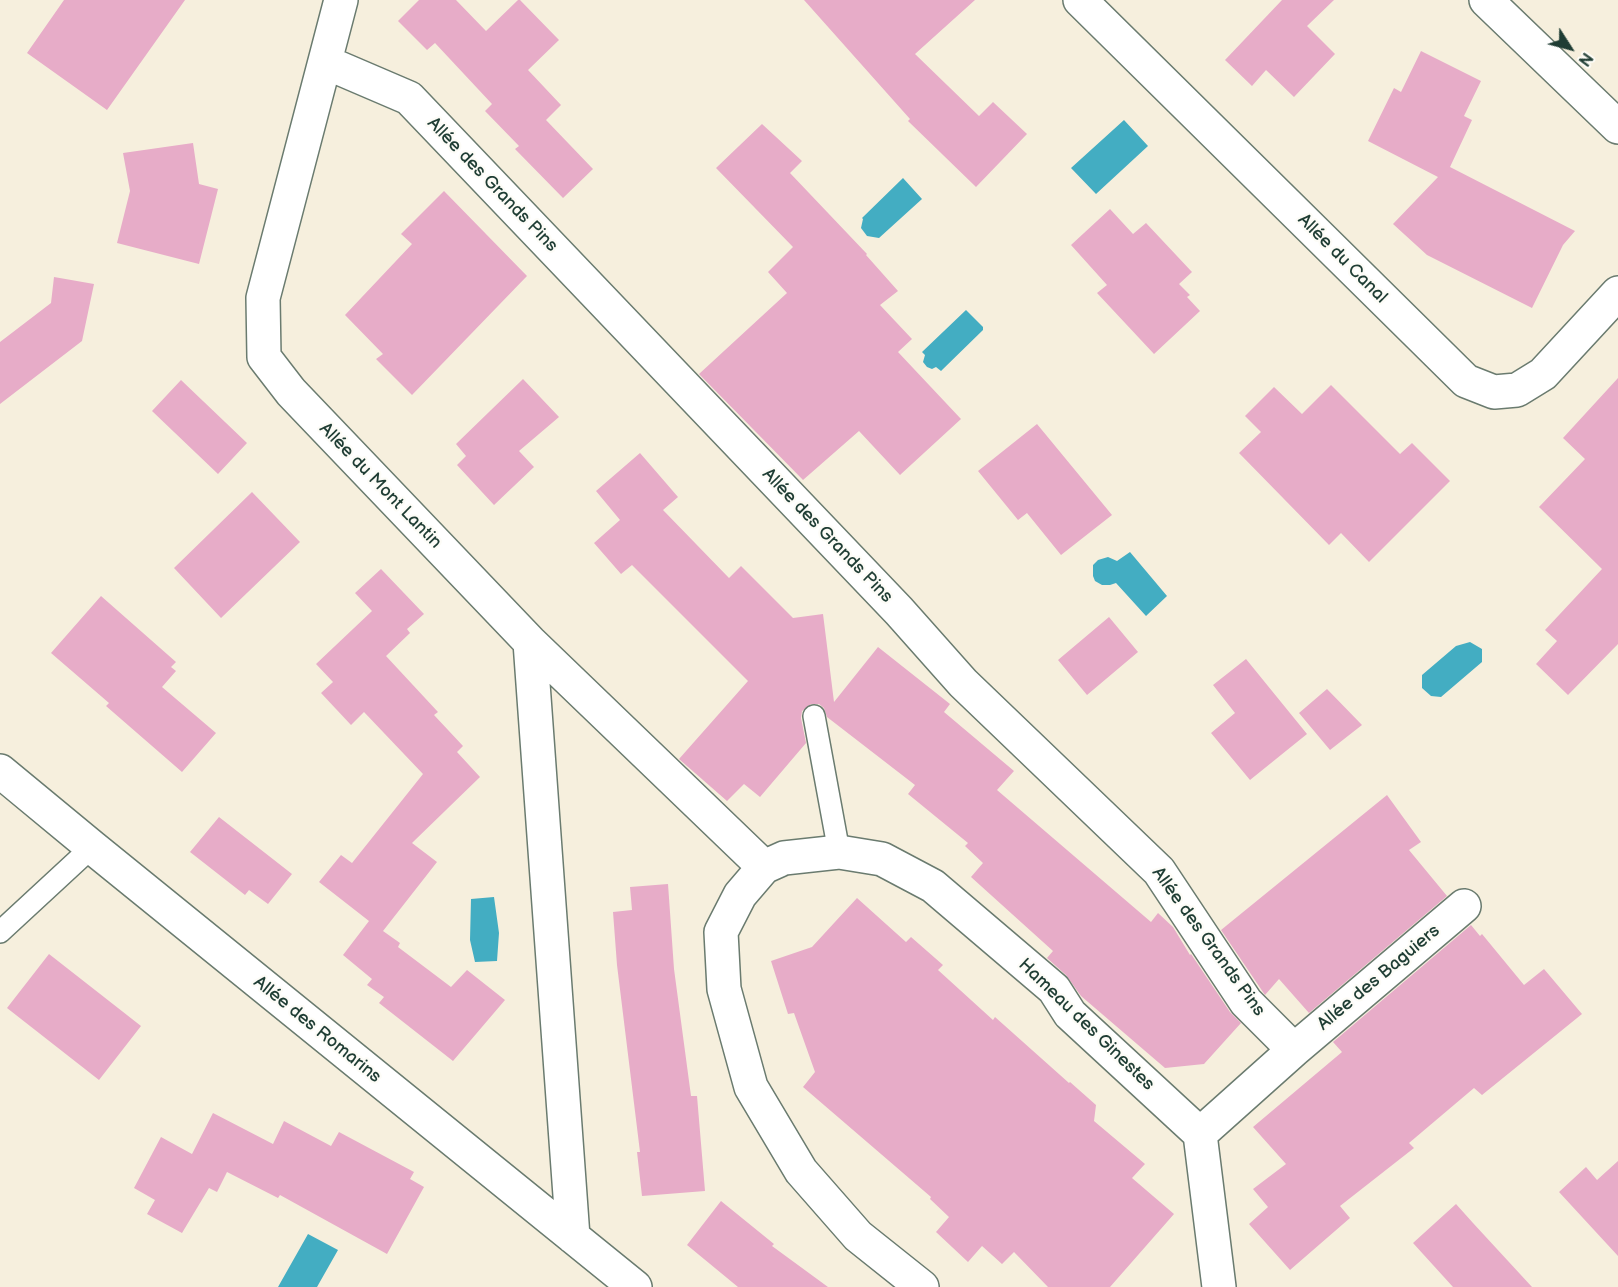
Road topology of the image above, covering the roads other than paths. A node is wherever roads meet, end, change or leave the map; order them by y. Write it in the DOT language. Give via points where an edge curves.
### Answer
graph roads {
  1 [pos="340,0"];
  2 [pos="1080,0"];
  3 [pos="1486,0"];
  4 [pos="325,62"];
  5 [pos="1618,128"];
  6 [pos="1618,293"];
  7 [pos="530,642"];
  8 [pos="814,716"];
  9 [pos="0,771"];
  10 [pos="92,848"];
  11 [pos="839,852"];
  12 [pos="764,867"];
  13 [pos="1464,906"];
  14 [pos="0,932"];
  15 [pos="1294,1050"];
  16 [pos="1200,1134"];
  17 [pos="573,1237"];
  18 [pos="635,1287"];
  19 [pos="922,1287"];
  20 [pos="1219,1287"];
  1 -- 4 [label="street, Allée du Mont Lantin"];
  2 -- 6 [label="street, Allée du Canal" via="1466,381 1494,392 1517,390 1543,374"];
  3 -- 5 [label="street"];
  4 -- 7 [label="street, Allée du Mont Lantin" via="263,298 264,357 291,392"];
  4 -- 15 [label="street, Allée des Grands Pins" via="409,98 899,611 963,683 1159,871 1246,1002"];
  7 -- 12 [label="street, Allée du Mont Lantin"];
  7 -- 17 [label="street"];
  8 -- 11 [label="lane"];
  9 -- 10 [label="street, Allée des Romarins"];
  10 -- 14 [label="lane"];
  10 -- 17 [label="street, Allée des Romarins"];
  11 -- 12 [label="street, Hameau des Ginestes" via="784,858"];
  11 -- 16 [label="street, Hameau des Ginestes" via="882,859 933,886 1054,989 1070,1014"];
  12 -- 19 [label="street, Hameau des Ginestes" via="740,895 721,932 724,989 751,1087 801,1171 858,1236"];
  13 -- 15 [label="street, Allée des Baguiers"];
  15 -- 16 [label="street, Allée des Baguiers"];
  16 -- 20 [label="street"];
  17 -- 18 [label="street, Allée des Romarins"];
}
